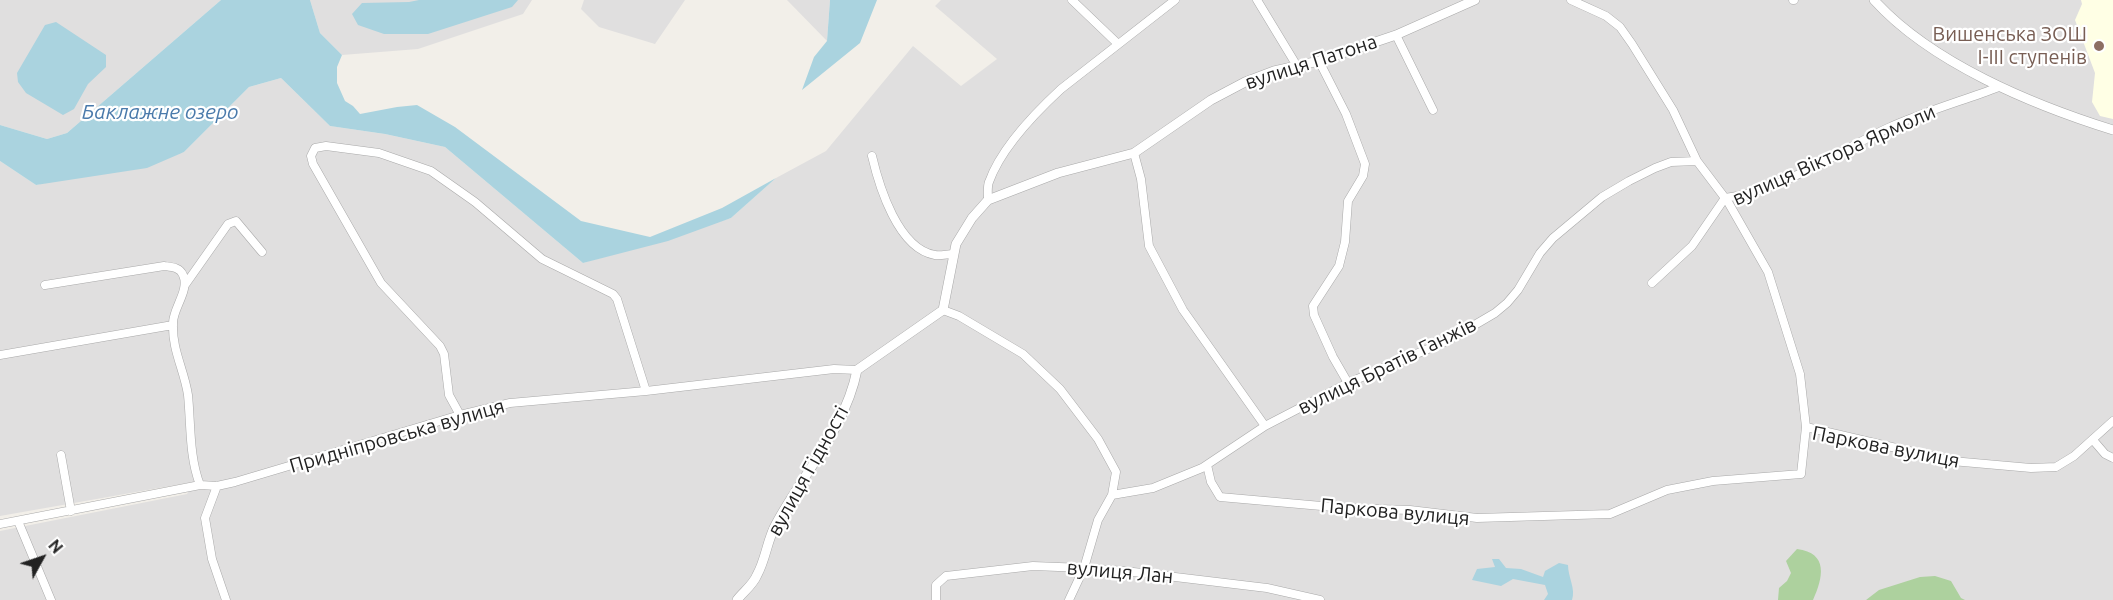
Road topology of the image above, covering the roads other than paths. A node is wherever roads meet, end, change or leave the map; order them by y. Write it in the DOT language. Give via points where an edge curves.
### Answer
graph roads {
  1 [pos="1072,0"];
  2 [pos="1175,0"];
  3 [pos="1257,0"];
  4 [pos="1475,0"];
  5 [pos="1571,0"];
  6 [pos="1876,1"];
  7 [pos="1396,35"];
  8 [pos="1119,44"];
  9 [pos="1318,61"];
  10 [pos="1298,66"];
  11 [pos="1999,87"];
  12 [pos="1433,110"];
  13 [pos="2113,130"];
  14 [pos="1134,153"];
  15 [pos="872,156"];
  16 [pos="1697,161"];
  17 [pos="1725,198"];
  18 [pos="988,200"];
  19 [pos="262,252"];
  20 [pos="953,254"];
  21 [pos="1652,284"];
  22 [pos="45,285"];
  23 [pos="185,285"];
  24 [pos="943,310"];
  25 [pos="172,325"];
  26 [pos="0,355"];
  27 [pos="857,370"];
  28 [pos="1348,382"];
  29 [pos="646,391"];
  30 [pos="460,415"];
  31 [pos="2113,421"];
  32 [pos="1265,426"];
  33 [pos="1806,427"];
  34 [pos="2093,440"];
  35 [pos="61,455"];
  36 [pos="2113,458"];
  37 [pos="1207,465"];
  38 [pos="200,485"];
  39 [pos="217,486"];
  40 [pos="1112,495"];
  41 [pos="71,511"];
  42 [pos="18,521"];
  43 [pos="0,524"];
  44 [pos="1084,568"];
  45 [pos="51,600"];
  46 [pos="226,600"];
  47 [pos="737,600"];
  48 [pos="936,600"];
  49 [pos="1069,600"];
  50 [pos="1320,600"];
  1 -- 8 [label="street"];
  2 -- 8 [label="street"];
  3 -- 10 [label="street"];
  4 -- 7 [label="street, вулиця Патона"];
  5 -- 16 [label="street" via="1620,27 1673,110"];
  6 -- 11 [label="street" via="1918,38"];
  7 -- 9 [label="street, вулиця Патона"];
  7 -- 12 [label="street"];
  8 -- 18 [label="street" via="1061,89 1028,123 999,161 988,184"];
  9 -- 10 [label="street, вулиця Патона"];
  9 -- 28 [label="street" via="1346,114 1365,164 1363,176 1348,201 1339,266 1313,306 1332,357"];
  10 -- 14 [label="street, вулиця Патона" via="1245,82 1211,100"];
  11 -- 13 [label="street"];
  11 -- 17 [label="street, вулиця Віктора Ярмоли" via="1888,128 1790,179"];
  14 -- 18 [label="street, вулиця Патона" via="1058,173"];
  14 -- 32 [label="street" via="1149,246 1183,310"];
  15 -- 20 [label="street" via="885,202 900,228 916,246 934,255"];
  16 -- 17 [label="street"];
  16 -- 28 [label="street, вулиця Братів Ганжів" via="1671,162 1655,168 1602,197 1553,238 1518,290 1496,313 1449,340"];
  17 -- 21 [label="street" via="1692,246"];
  17 -- 33 [label="street, вулиця Віктора Ярмоли" via="1768,272 1800,374"];
  18 -- 20 [label="street" via="963,230"];
  19 -- 23 [label="street" via="236,221 228,224"];
  20 -- 24 [label="street"];
  22 -- 23 [label="street" via="164,266 176,267 183,274"];
  23 -- 25 [label="street"];
  24 -- 27 [label="street"];
  24 -- 40 [label="street" via="1023,354 1060,389 1098,439 1116,472"];
  25 -- 26 [label="street"];
  25 -- 38 [label="street" via="187,392 194,465"];
  27 -- 29 [label="street, Придніпровська вулиця" via="834,369"];
  27 -- 47 [label="street, вулиця Гідності" via="854,387 832,431 776,524 756,578"];
  28 -- 32 [label="street, вулиця Братів Ганжів"];
  29 -- 30 [label="street, Придніпровська вулиця" via="510,403"];
  29 -- 30 [label="street" via="613,294 542,259 475,202 431,171 379,153 315,148 313,164 381,283 440,346 449,395"];
  30 -- 39 [label="street, Придніпровська вулиця"];
  31 -- 34 [label="street, Паркова вулиця"];
  32 -- 37 [label="street, вулиця Братів Ганжів"];
  33 -- 34 [label="street, Паркова вулиця" via="1952,461 2031,468 2056,467"];
  33 -- 37 [label="street, Паркова вулиця" via="1801,474 1713,481 1667,490 1610,514 1477,519 1410,510 1220,497"];
  34 -- 36 [label="street"];
  35 -- 41 [label="street"];
  37 -- 40 [label="street, вулиця Братів Ганжів" via="1153,488"];
  38 -- 39 [label="street, Придніпровська вулиця"];
  38 -- 41 [label="street, Придніпровська вулиця"];
  39 -- 46 [label="street" via="205,518 212,560"];
  40 -- 44 [label="street" via="1098,520"];
  41 -- 42 [label="street, Придніпровська вулиця"];
  42 -- 43 [label="street, Придніпровська вулиця"];
  42 -- 45 [label="street"];
  44 -- 48 [label="street, вулиця Лан" via="1033,566 946,576 936,585"];
  44 -- 49 [label="street"];
  44 -- 50 [label="street, вулиця Лан" via="1267,588"];
}
